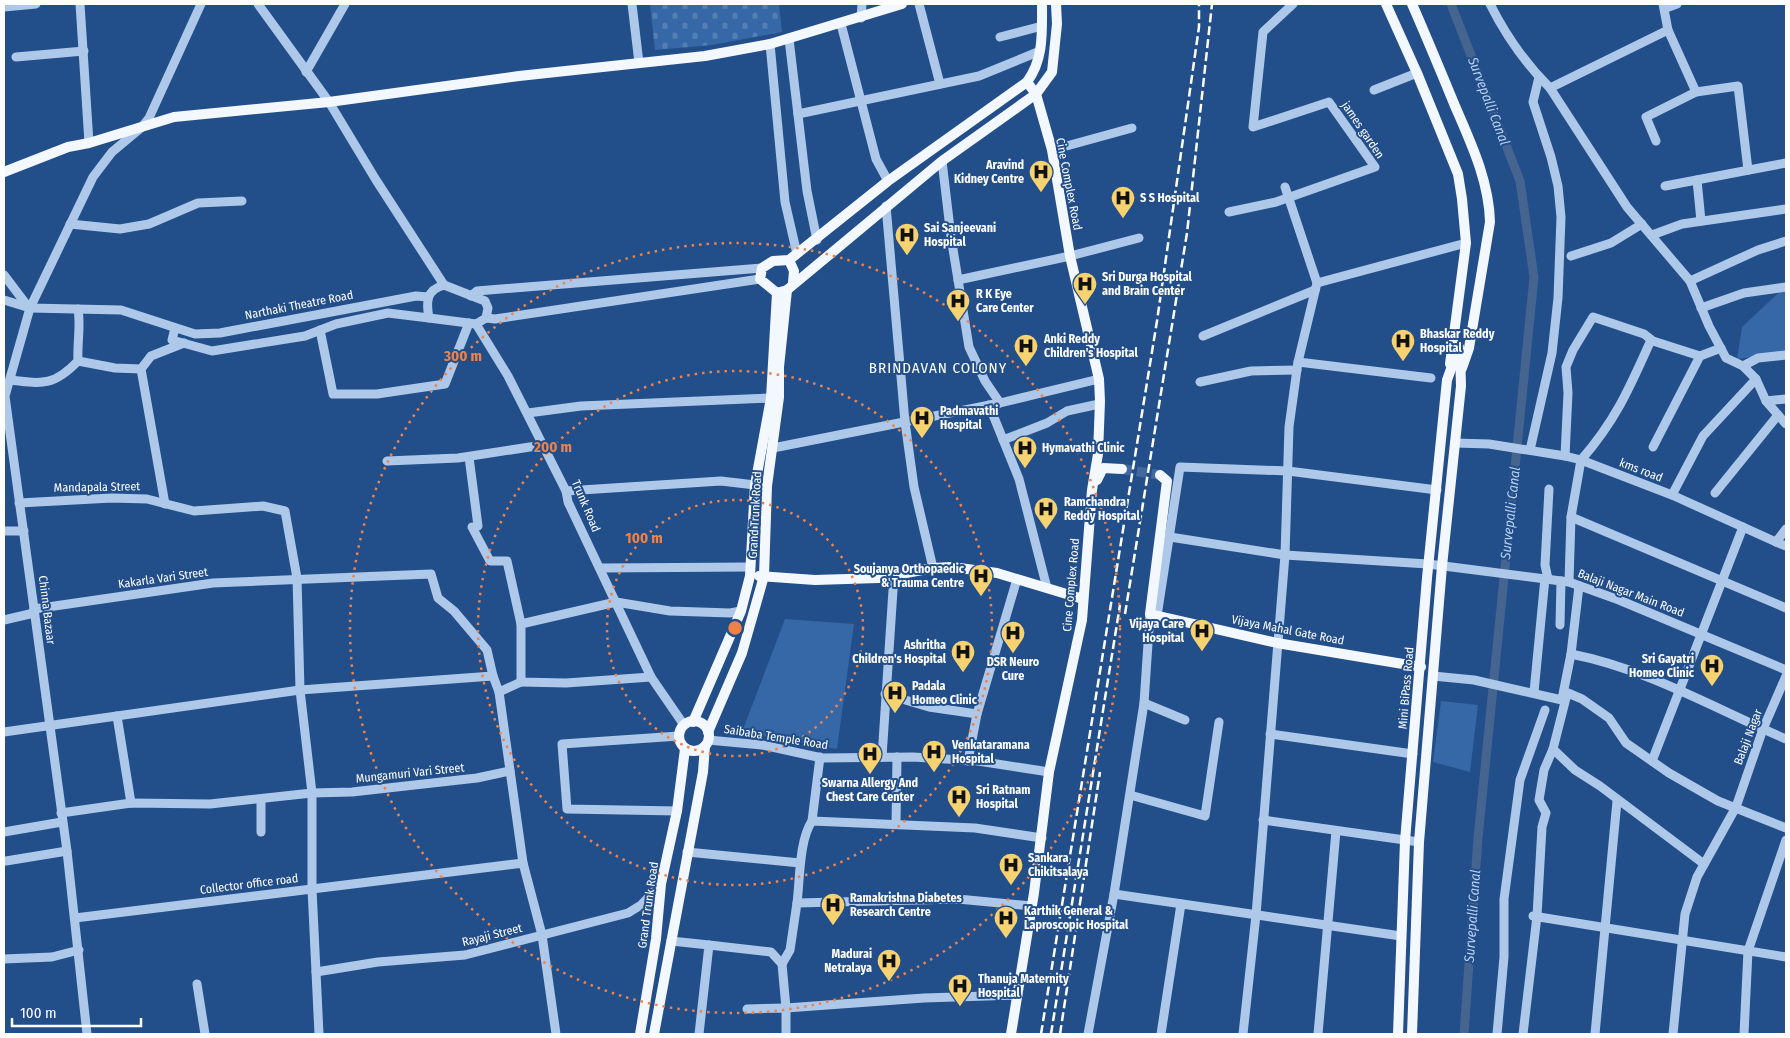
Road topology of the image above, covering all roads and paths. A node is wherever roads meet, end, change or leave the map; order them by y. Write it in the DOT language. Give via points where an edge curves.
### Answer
graph roads {
  1 [pos="26,4"];
  2 [pos="36,4"];
  3 [pos="80,4"];
  4 [pos="201,4"];
  5 [pos="258,4"];
  6 [pos="345,4"];
  7 [pos="632,4"];
  8 [pos="862,4"];
  9 [pos="902,4"];
  10 [pos="919,4"];
  11 [pos="1042,4"];
  12 [pos="1056,4"];
  13 [pos="1293,4"];
  14 [pos="1386,4"];
  15 [pos="1412,4"];
  16 [pos="1490,4"];
  17 [pos="1677,4"];
  18 [pos="1664,6"];
  19 [pos="4,8"];
  20 [pos="862,18"];
  21 [pos="841,24"];
  22 [pos="1042,26"];
  23 [pos="1668,30"];
  24 [pos="1000,36"];
  25 [pos="789,39"];
  26 [pos="770,44"];
  27 [pos="84,51"];
  28 [pos="1040,51"];
  29 [pos="16,57"];
  30 [pos="639,62"];
  31 [pos="306,72"];
  32 [pos="1417,73"];
  33 [pos="1539,77"];
  34 [pos="1027,82"];
  35 [pos="940,84"];
  36 [pos="1550,88"];
  37 [pos="1374,90"];
  38 [pos="1696,92"];
  39 [pos="1036,94"];
  40 [pos="861,101"];
  41 [pos="329,102"];
  42 [pos="798,114"];
  43 [pos="142,127"];
  44 [pos="1132,128"];
  45 [pos="1656,141"];
  46 [pos="89,142"];
  47 [pos="1052,150"];
  48 [pos="942,161"];
  49 [pos="1786,162"];
  50 [pos="1748,170"];
  51 [pos="4,172"];
  52 [pos="1697,180"];
  53 [pos="888,181"];
  54 [pos="1665,186"];
  55 [pos="1285,187"];
  56 [pos="1288,196"];
  57 [pos="242,201"];
  58 [pos="886,206"];
  59 [pos="1786,209"];
  60 [pos="1229,212"];
  61 [pos="1701,221"];
  62 [pos="70,224"];
  63 [pos="1642,224"];
  64 [pos="1652,235"];
  65 [pos="1139,238"];
  66 [pos="817,240"];
  67 [pos="1786,241"];
  68 [pos="1466,243"];
  69 [pos="1070,256"];
  70 [pos="1571,256"];
  71 [pos="793,257"];
  72 [pos="761,274"];
  73 [pos="4,275"];
  74 [pos="958,280"];
  75 [pos="1690,281"];
  76 [pos="444,285"];
  77 [pos="1316,286"];
  78 [pos="1786,288"];
  79 [pos="786,289"];
  80 [pos="471,296"];
  81 [pos="428,297"];
  82 [pos="4,300"];
  83 [pos="30,308"];
  84 [pos="1701,308"];
  85 [pos="78,309"];
  86 [pos="429,318"];
  87 [pos="486,318"];
  88 [pos="472,323"];
  89 [pos="175,328"];
  90 [pos="320,330"];
  91 [pos="1203,336"];
  92 [pos="1651,340"];
  93 [pos="184,343"];
  94 [pos="1721,348"];
  95 [pos="1786,355"];
  96 [pos="1700,356"];
  97 [pos="78,361"];
  98 [pos="1298,366"];
  99 [pos="1744,366"];
  100 [pos="141,369"];
  101 [pos="1450,370"];
  102 [pos="1460,373"];
  103 [pos="8,374"];
  104 [pos="1431,378"];
  105 [pos="1099,379"];
  106 [pos="1756,379"];
  107 [pos="1200,382"];
  108 [pos="771,398"];
  109 [pos="1786,400"];
  110 [pos="1766,401"];
  111 [pos="1000,403"];
  112 [pos="1098,404"];
  113 [pos="989,405"];
  114 [pos="528,413"];
  115 [pos="1778,414"];
  116 [pos="904,422"];
  117 [pos="1786,424"];
  118 [pos="6,425"];
  119 [pos="1003,440"];
  120 [pos="1455,443"];
  121 [pos="543,445"];
  122 [pos="1652,447"];
  123 [pos="773,448"];
  124 [pos="1529,450"];
  125 [pos="1565,456"];
  126 [pos="469,457"];
  127 [pos="1581,460"];
  128 [pos="387,461"];
  129 [pos="1122,469"];
  130 [pos="1288,472"];
  131 [pos="1160,475"];
  132 [pos="756,485"];
  133 [pos="1549,488"];
  134 [pos="1092,490"];
  135 [pos="1437,490"];
  136 [pos="566,491"];
  137 [pos="1715,493"];
  138 [pos="1672,495"];
  139 [pos="20,503"];
  140 [pos="165,504"];
  141 [pos="1571,517"];
  142 [pos="1743,527"];
  143 [pos="1786,529"];
  144 [pos="4,531"];
  145 [pos="24,531"];
  146 [pos="1170,537"];
  147 [pos="1776,542"];
  148 [pos="1786,546"];
  149 [pos="1285,555"];
  150 [pos="1428,564"];
  151 [pos="1442,566"];
  152 [pos="600,568"];
  153 [pos="933,568"];
  154 [pos="750,571"];
  155 [pos="894,575"];
  156 [pos="764,576"];
  157 [pos="297,578"];
  158 [pos="1546,578"];
  159 [pos="1017,579"];
  160 [pos="1721,580"];
  161 [pos="1565,581"];
  162 [pos="1579,586"];
  163 [pos="1047,588"];
  164 [pos="1083,599"];
  165 [pos="616,602"];
  166 [pos="1786,608"];
  167 [pos="34,611"];
  168 [pos="741,611"];
  169 [pos="1154,615"];
  170 [pos="4,620"];
  171 [pos="521,624"];
  172 [pos="1560,625"];
  173 [pos="1702,635"];
  174 [pos="1277,642"];
  175 [pos="1571,654"];
  176 [pos="1421,667"];
  177 [pos="1786,670"];
  178 [pos="493,676"];
  179 [pos="1433,676"];
  180 [pos="1786,676"];
  181 [pos="651,677"];
  182 [pos="521,682"];
  183 [pos="300,690"];
  184 [pos="1682,690"];
  185 [pos="499,692"];
  186 [pos="1534,692"];
  187 [pos="885,694"];
  188 [pos="1565,696"];
  189 [pos="1144,703"];
  190 [pos="1545,710"];
  191 [pos="977,714"];
  192 [pos="117,716"];
  193 [pos="1185,720"];
  194 [pos="1219,722"];
  195 [pos="689,723"];
  196 [pos="50,726"];
  197 [pos="1763,729"];
  198 [pos="4,732"];
  199 [pos="1270,734"];
  200 [pos="679,736"];
  201 [pos="1786,738"];
  202 [pos="707,739"];
  203 [pos="686,749"];
  204 [pos="1553,749"];
  205 [pos="1413,754"];
  206 [pos="820,757"];
  207 [pos="882,757"];
  208 [pos="897,757"];
  209 [pos="968,761"];
  210 [pos="1652,761"];
  211 [pos="510,771"];
  212 [pos="1049,772"];
  213 [pos="312,794"];
  214 [pos="1130,795"];
  215 [pos="261,800"];
  216 [pos="1617,800"];
  217 [pos="131,803"];
  218 [pos="1736,807"];
  219 [pos="677,811"];
  220 [pos="62,818"];
  221 [pos="1263,820"];
  222 [pos="812,821"];
  223 [pos="896,824"];
  224 [pos="1786,828"];
  225 [pos="1336,831"];
  226 [pos="4,832"];
  227 [pos="261,832"];
  228 [pos="1042,838"];
  229 [pos="1786,840"];
  230 [pos="1406,841"];
  231 [pos="1419,842"];
  232 [pos="66,851"];
  233 [pos="687,852"];
  234 [pos="6,861"];
  235 [pos="523,863"];
  236 [pos="800,863"];
  237 [pos="1704,864"];
  238 [pos="660,884"];
  239 [pos="312,889"];
  240 [pos="1114,894"];
  241 [pos="797,903"];
  242 [pos="1181,904"];
  243 [pos="1032,906"];
  244 [pos="1256,915"];
  245 [pos="1535,916"];
  246 [pos="75,918"];
  247 [pos="1326,924"];
  248 [pos="1603,927"];
  249 [pos="542,935"];
  250 [pos="1401,936"];
  251 [pos="1681,939"];
  252 [pos="671,940"];
  253 [pos="709,945"];
  254 [pos="79,950"];
  255 [pos="1748,950"];
  256 [pos="1786,956"];
  257 [pos="4,959"];
  258 [pos="782,964"];
  259 [pos="316,972"];
  260 [pos="197,984"];
  261 [pos="1018,995"];
  262 [pos="786,1008"];
  263 [pos="747,1009"];
  264 [pos="87,1034"];
  265 [pos="205,1034"];
  266 [pos="319,1034"];
  267 [pos="556,1034"];
  268 [pos="640,1034"];
  269 [pos="654,1034"];
  270 [pos="699,1034"];
  271 [pos="786,1034"];
  272 [pos="1011,1034"];
  273 [pos="1088,1034"];
  274 [pos="1161,1034"];
  275 [pos="1243,1034"];
  276 [pos="1318,1034"];
  277 [pos="1398,1034"];
  278 [pos="1412,1034"];
  279 [pos="1497,1034"];
  280 [pos="1523,1034"];
  281 [pos="1595,1034"];
  282 [pos="1673,1034"];
  283 [pos="1744,1034"];
  1 -- 2 [label="street"];
  1 -- 19 [label="street"];
  3 -- 27 [label="street"];
  4 -- 43 [label="street, Chinna Bazaar"];
  5 -- 31 [label="street"];
  6 -- 31 [label="street"];
  7 -- 30 [label="street"];
  8 -- 20 [label="street"];
  9 -- 20 [label="main road"];
  10 -- 35 [label="street"];
  11 -- 22 [label="main road"];
  12 -- 39 [label="main road" via="1052,72"];
  13 -- 56 [label="street, james garden" via="1263,32 1253,127 1329,102 1375,167"];
  14 -- 32 [label="main road"];
  15 -- 102 [label="main road" via="1472,145 1490,205 1469,348"];
  16 -- 33 [label="street" via="1500,24"];
  17 -- 18 [label="street"];
  18 -- 23 [label="street"];
  20 -- 21 [label="main road"];
  21 -- 25 [label="main road"];
  21 -- 40 [label="street"];
  22 -- 24 [label="street"];
  22 -- 28 [label="main road"];
  23 -- 36 [label="street"];
  23 -- 38 [label="street"];
  25 -- 26 [label="main road"];
  25 -- 42 [label="street"];
  26 -- 30 [label="main road" via="705,56"];
  26 -- 71 [label="street" via="784,202"];
  27 -- 29 [label="street"];
  27 -- 46 [label="street"];
  28 -- 34 [label="main road" via="1035,71"];
  28 -- 35 [label="street" via="979,76"];
  30 -- 41 [label="main road"];
  31 -- 41 [label="street"];
  32 -- 37 [label="street"];
  32 -- 68 [label="main road" via="1458,174"];
  33 -- 36 [label="street"];
  33 -- 124 [label="street" via="1533,102 1558,186 1558,298 1552,353"];
  34 -- 39 [label="main road, Cine Complex Road"];
  34 -- 53 [label="main road"];
  35 -- 40 [label="street"];
  36 -- 63 [label="street" via="1627,207"];
  38 -- 45 [label="street" via="1646,117"];
  38 -- 50 [label="street" via="1738,86"];
  39 -- 47 [label="main road, Cine Complex Road"];
  39 -- 48 [label="main road"];
  40 -- 42 [label="street"];
  40 -- 53 [label="street" via="876,158"];
  41 -- 43 [label="main road" via="174,117"];
  41 -- 76 [label="street"];
  42 -- 66 [label="street" via="807,191"];
  43 -- 46 [label="main road"];
  43 -- 62 [label="street, Chinna Bazaar" via="112,152 93,177"];
  44 -- 47 [label="street"];
  46 -- 51 [label="main road"];
  47 -- 69 [label="main road, Cine Complex Road"];
  48 -- 58 [label="main road"];
  48 -- 74 [label="street"];
  49 -- 50 [label="street"];
  50 -- 52 [label="street"];
  52 -- 54 [label="street"];
  52 -- 61 [label="street"];
  53 -- 66 [label="main road"];
  55 -- 56 [label="street"];
  56 -- 60 [label="street" via="1276,202"];
  56 -- 77 [label="street"];
  57 -- 62 [label="street" via="198,203 149,224 120,228"];
  58 -- 79 [label="main road"];
  58 -- 116 [label="street"];
  59 -- 61 [label="street"];
  61 -- 64 [label="street"];
  62 -- 83 [label="street, Chinna Bazaar"];
  63 -- 64 [label="street"];
  63 -- 70 [label="street" via="1611,243"];
  64 -- 75 [label="street"];
  65 -- 69 [label="street"];
  66 -- 71 [label="main road"];
  67 -- 75 [label="street"];
  68 -- 77 [label="street"];
  68 -- 101 [label="main road"];
  69 -- 74 [label="street"];
  69 -- 105 [label="main road, Cine Complex Road"];
  71 -- 72 [label="main road" via="773,261"];
  71 -- 79 [label="main road" via="794,270"];
  72 -- 79 [label="main road"];
  72 -- 80 [label="street" via="478,291"];
  72 -- 87 [label="street"];
  73 -- 83 [label="street"];
  74 -- 111 [label="street" via="969,346 985,381"];
  75 -- 84 [label="street"];
  76 -- 80 [label="street"];
  76 -- 81 [label="street" via="432,290"];
  77 -- 91 [label="street"];
  77 -- 98 [label="street"];
  78 -- 84 [label="street" via="1744,293"];
  79 -- 108 [label="main road"];
  79 -- 123 [label="main road, Grand Trunk Road"];
  80 -- 87 [label="street" via="487,304"];
  81 -- 86 [label="street"];
  81 -- 89 [label="street, Narthaki Theatre Road" via="416,296 220,333 195,334"];
  82 -- 83 [label="street, Narthaki Theatre Road"];
  83 -- 85 [label="street, Narthaki Theatre Road"];
  83 -- 103 [label="street, Chinna Bazaar"];
  84 -- 94 [label="street"];
  85 -- 89 [label="street, Narthaki Theatre Road" via="121,310"];
  85 -- 97 [label="street"];
  86 -- 88 [label="street, Narthaki Theatre Road"];
  86 -- 90 [label="street, Narthaki Theatre Road" via="388,313"];
  87 -- 88 [label="street"];
  88 -- 90 [label="street" via="445,384 377,394 333,394"];
  88 -- 114 [label="street, Trunk Road"];
  89 -- 93 [label="street" via="172,340"];
  90 -- 93 [label="street, Narthaki Theatre Road" via="305,336 212,351"];
  92 -- 96 [label="street"];
  92 -- 125 [label="street" via="1644,334 1593,316 1566,367"];
  92 -- 127 [label="street" via="1621,406 1602,436"];
  93 -- 100 [label="street" via="150,356"];
  94 -- 96 [label="street"];
  94 -- 99 [label="street" via="1726,358"];
  95 -- 99 [label="street" via="1758,358"];
  96 -- 122 [label="street"];
  97 -- 100 [label="street"];
  97 -- 103 [label="street" via="57,380 40,384"];
  98 -- 104 [label="street"];
  98 -- 107 [label="street" via="1251,371"];
  98 -- 130 [label="street" via="1289,428"];
  99 -- 106 [label="street"];
  100 -- 140 [label="street"];
  101 -- 102 [label="main road, Mini BiPass Road" via="1459,347"];
  101 -- 135 [label="main road, Mini BiPass Road"];
  102 -- 120 [label="main road"];
  103 -- 118 [label="street, Chinna Bazaar"];
  105 -- 111 [label="street"];
  105 -- 112 [label="main road, Cine Complex Road"];
  106 -- 110 [label="street"];
  106 -- 138 [label="street, kms road" via="1703,436"];
  108 -- 114 [label="street" via="581,406"];
  108 -- 132 [label="main road"];
  109 -- 110 [label="street"];
  110 -- 115 [label="street"];
  111 -- 113 [label="street"];
  112 -- 119 [label="street" via="1067,412"];
  112 -- 134 [label="main road, Cine Complex Road" via="1098,454"];
  113 -- 116 [label="street"];
  113 -- 119 [label="street"];
  114 -- 121 [label="street, Trunk Road"];
  115 -- 117 [label="street"];
  115 -- 137 [label="street"];
  116 -- 123 [label="street"];
  116 -- 153 [label="street" via="914,486"];
  118 -- 139 [label="street, Chinna Bazaar"];
  119 -- 163 [label="street" via="1018,480"];
  120 -- 124 [label="street, kms road"];
  120 -- 151 [label="main road"];
  121 -- 126 [label="street"];
  121 -- 136 [label="street, Trunk Road"];
  123 -- 156 [label="main road, Grand Trunk Road" via="767,486"];
  124 -- 125 [label="street, kms road"];
  125 -- 127 [label="street, kms road"];
  126 -- 128 [label="street"];
  126 -- 171 [label="street" via="475,527 490,561 507,561"];
  127 -- 138 [label="street, kms road"];
  127 -- 141 [label="street"];
  129 -- 134 [label="main road" via="1104,468"];
  130 -- 135 [label="street"];
  130 -- 146 [label="street" via="1180,467"];
  130 -- 149 [label="street"];
  131 -- 169 [label="main road" via="1167,481"];
  132 -- 136 [label="street" via="721,482"];
  132 -- 154 [label="main road"];
  133 -- 158 [label="street"];
  134 -- 164 [label="main road, Cine Complex Road"];
  135 -- 150 [label="main road, Mini BiPass Road"];
  136 -- 152 [label="street, Trunk Road" via="568,502"];
  138 -- 142 [label="street"];
  139 -- 140 [label="street, Mandapala Street" via="112,498 147,499"];
  139 -- 145 [label="street, Chinna Bazaar"];
  140 -- 157 [label="street, Mandapala Street" via="194,511 263,506 285,511"];
  141 -- 160 [label="street"];
  141 -- 161 [label="street"];
  142 -- 147 [label="street"];
  142 -- 160 [label="street"];
  143 -- 147 [label="street"];
  144 -- 145 [label="street"];
  145 -- 167 [label="street, Chinna Bazaar"];
  146 -- 149 [label="street, Balaji Nagar Main Road"];
  146 -- 169 [label="street"];
  147 -- 148 [label="street"];
  149 -- 150 [label="street, Balaji Nagar Main Road"];
  149 -- 174 [label="street"];
  150 -- 151 [label="street, Balaji Nagar Main Road"];
  150 -- 176 [label="main road, Mini BiPass Road"];
  151 -- 158 [label="street, Balaji Nagar Main Road"];
  151 -- 179 [label="main road"];
  152 -- 154 [label="street"];
  152 -- 165 [label="street, Trunk Road"];
  153 -- 155 [label="main road"];
  153 -- 159 [label="main road" via="952,567"];
  154 -- 156 [label="main road"];
  154 -- 168 [label="main road"];
  155 -- 156 [label="main road" via="815,580"];
  155 -- 187 [label="street"];
  156 -- 202 [label="main road, Grand Trunk Road" via="742,653"];
  157 -- 167 [label="street, Kakarla Vari Street" via="214,583"];
  157 -- 178 [label="street, Kakarla Vari Street" via="431,574 438,598 454,611 487,650"];
  157 -- 183 [label="street"];
  158 -- 161 [label="street, Balaji Nagar Main Road"];
  158 -- 186 [label="street"];
  159 -- 163 [label="main road"];
  159 -- 191 [label="street"];
  160 -- 166 [label="street"];
  160 -- 173 [label="street"];
  161 -- 162 [label="street, Balaji Nagar Main Road"];
  161 -- 172 [label="street"];
  162 -- 173 [label="street, Balaji Nagar Main Road"];
  162 -- 175 [label="street"];
  163 -- 164 [label="main road"];
  164 -- 212 [label="main road, Cine Complex Road" via="1071,679"];
  165 -- 168 [label="street" via="670,611"];
  165 -- 171 [label="street"];
  165 -- 181 [label="street, Trunk Road"];
  167 -- 170 [label="street, Kakarla Vari Street"];
  167 -- 196 [label="street, Chinna Bazaar"];
  168 -- 195 [label="main road"];
  169 -- 174 [label="main road, Vijaya Mahal Gate Road"];
  169 -- 189 [label="street"];
  171 -- 182 [label="street"];
  173 -- 177 [label="street, Balaji Nagar Main Road"];
  173 -- 184 [label="street"];
  174 -- 176 [label="main road, Vijaya Mahal Gate Road"];
  174 -- 199 [label="street"];
  175 -- 184 [label="street" via="1606,661"];
  175 -- 188 [label="street"];
  176 -- 205 [label="main road, Mini BiPass Road"];
  178 -- 183 [label="street"];
  178 -- 185 [label="street"];
  179 -- 186 [label="street"];
  179 -- 231 [label="main road"];
  180 -- 197 [label="street, Balaji Nagar"];
  181 -- 182 [label="street" via="566,683"];
  181 -- 195 [label="street, Trunk Road"];
  182 -- 185 [label="street"];
  183 -- 192 [label="street"];
  183 -- 213 [label="street"];
  184 -- 197 [label="street"];
  184 -- 210 [label="street"];
  185 -- 211 [label="street"];
  186 -- 188 [label="street"];
  187 -- 191 [label="street" via="929,707"];
  187 -- 207 [label="street"];
  188 -- 204 [label="street"];
  188 -- 210 [label="street" via="1582,699 1608,718 1626,743"];
  189 -- 193 [label="street"];
  189 -- 214 [label="street"];
  190 -- 279 [label="street" via="1520,780 1504,900 1504,957"];
  191 -- 209 [label="street"];
  192 -- 196 [label="street"];
  192 -- 217 [label="street"];
  194 -- 214 [label="street" via="1205,816"];
  195 -- 200 [label="main road"];
  195 -- 202 [label="main road" via="703,725"];
  196 -- 198 [label="street"];
  196 -- 220 [label="street, Chinna Bazaar"];
  197 -- 201 [label="street"];
  197 -- 218 [label="street, Balaji Nagar"];
  199 -- 205 [label="street"];
  199 -- 221 [label="street"];
  200 -- 203 [label="main road"];
  200 -- 219 [label="street" via="562,744 567,809"];
  202 -- 203 [label="main road" via="697,751"];
  202 -- 206 [label="street, Saibaba Temple Road" via="762,745"];
  202 -- 233 [label="main road, Grand Trunk Road"];
  203 -- 219 [label="main road, Grand Trunk Road"];
  204 -- 216 [label="street" via="1575,770"];
  204 -- 245 [label="street" via="1544,770 1539,800 1546,813"];
  205 -- 230 [label="main road, Mini BiPass Road"];
  206 -- 207 [label="street, Saibaba Temple Road"];
  206 -- 222 [label="street"];
  207 -- 208 [label="street, Saibaba Temple Road"];
  208 -- 209 [label="street, Saibaba Temple Road"];
  208 -- 223 [label="street"];
  209 -- 212 [label="street, Saibaba Temple Road"];
  210 -- 218 [label="street" via="1693,788"];
  211 -- 213 [label="street, Mungamuri Vari Street" via="477,778"];
  211 -- 235 [label="street"];
  212 -- 228 [label="main road, Cine Complex Road"];
  213 -- 215 [label="street, Mungamuri Vari Street"];
  213 -- 239 [label="street"];
  214 -- 240 [label="street"];
  215 -- 217 [label="street, Mungamuri Vari Street" via="210,804"];
  215 -- 227 [label="street"];
  216 -- 237 [label="street"];
  216 -- 248 [label="street"];
  217 -- 220 [label="street, Mungamuri Vari Street"];
  218 -- 224 [label="street"];
  218 -- 237 [label="street, Balaji Nagar"];
  219 -- 238 [label="main road, Grand Trunk Road"];
  220 -- 226 [label="street, Mungamuri Vari Street"];
  220 -- 232 [label="street, Chinna Bazaar"];
  221 -- 225 [label="street"];
  221 -- 244 [label="street"];
  222 -- 223 [label="street"];
  222 -- 236 [label="street"];
  223 -- 228 [label="street" via="975,828"];
  225 -- 230 [label="street"];
  225 -- 247 [label="street"];
  228 -- 243 [label="main road, Cine Complex Road"];
  229 -- 255 [label="street"];
  230 -- 231 [label="street"];
  230 -- 250 [label="main road, Mini BiPass Road"];
  231 -- 278 [label="main road"];
  232 -- 234 [label="street"];
  232 -- 246 [label="street, Chinna Bazaar"];
  233 -- 236 [label="street"];
  233 -- 252 [label="main road, Grand Trunk Road"];
  235 -- 239 [label="street"];
  235 -- 249 [label="street"];
  236 -- 241 [label="street" via="802,873"];
  237 -- 251 [label="street, Balaji Nagar" via="1685,914"];
  238 -- 249 [label="street, Rayaji Street" via="641,905 628,913"];
  238 -- 268 [label="main road, Grand Trunk Road" via="656,939"];
  239 -- 246 [label="street, Collector office road"];
  239 -- 259 [label="street, Collector office road"];
  240 -- 242 [label="street"];
  240 -- 273 [label="street"];
  241 -- 243 [label="street" via="958,899"];
  241 -- 258 [label="street" via="790,950"];
  242 -- 244 [label="street"];
  242 -- 274 [label="street"];
  243 -- 261 [label="main road, Cine Complex Road"];
  244 -- 247 [label="street"];
  244 -- 275 [label="street"];
  245 -- 248 [label="street"];
  245 -- 280 [label="street"];
  246 -- 254 [label="street, Chinna Bazaar"];
  247 -- 250 [label="street"];
  247 -- 276 [label="street"];
  248 -- 251 [label="street"];
  248 -- 281 [label="street"];
  249 -- 259 [label="street, Rayaji Street" via="465,955 378,962"];
  249 -- 267 [label="street"];
  250 -- 277 [label="main road, Mini BiPass Road"];
  251 -- 255 [label="street"];
  251 -- 282 [label="street, Balaji Nagar"];
  252 -- 253 [label="street"];
  252 -- 269 [label="main road, Grand Trunk Road"];
  253 -- 258 [label="street" via="771,952"];
  253 -- 270 [label="street"];
  254 -- 257 [label="street" via="52,957"];
  254 -- 264 [label="street, Chinna Bazaar"];
  255 -- 256 [label="street"];
  255 -- 283 [label="street"];
  258 -- 262 [label="street"];
  259 -- 266 [label="street, Collector office road"];
  260 -- 265 [label="street"];
  261 -- 262 [label="street"];
  261 -- 272 [label="main road, Cine Complex Road"];
  262 -- 263 [label="street"];
  262 -- 271 [label="street"];
}
